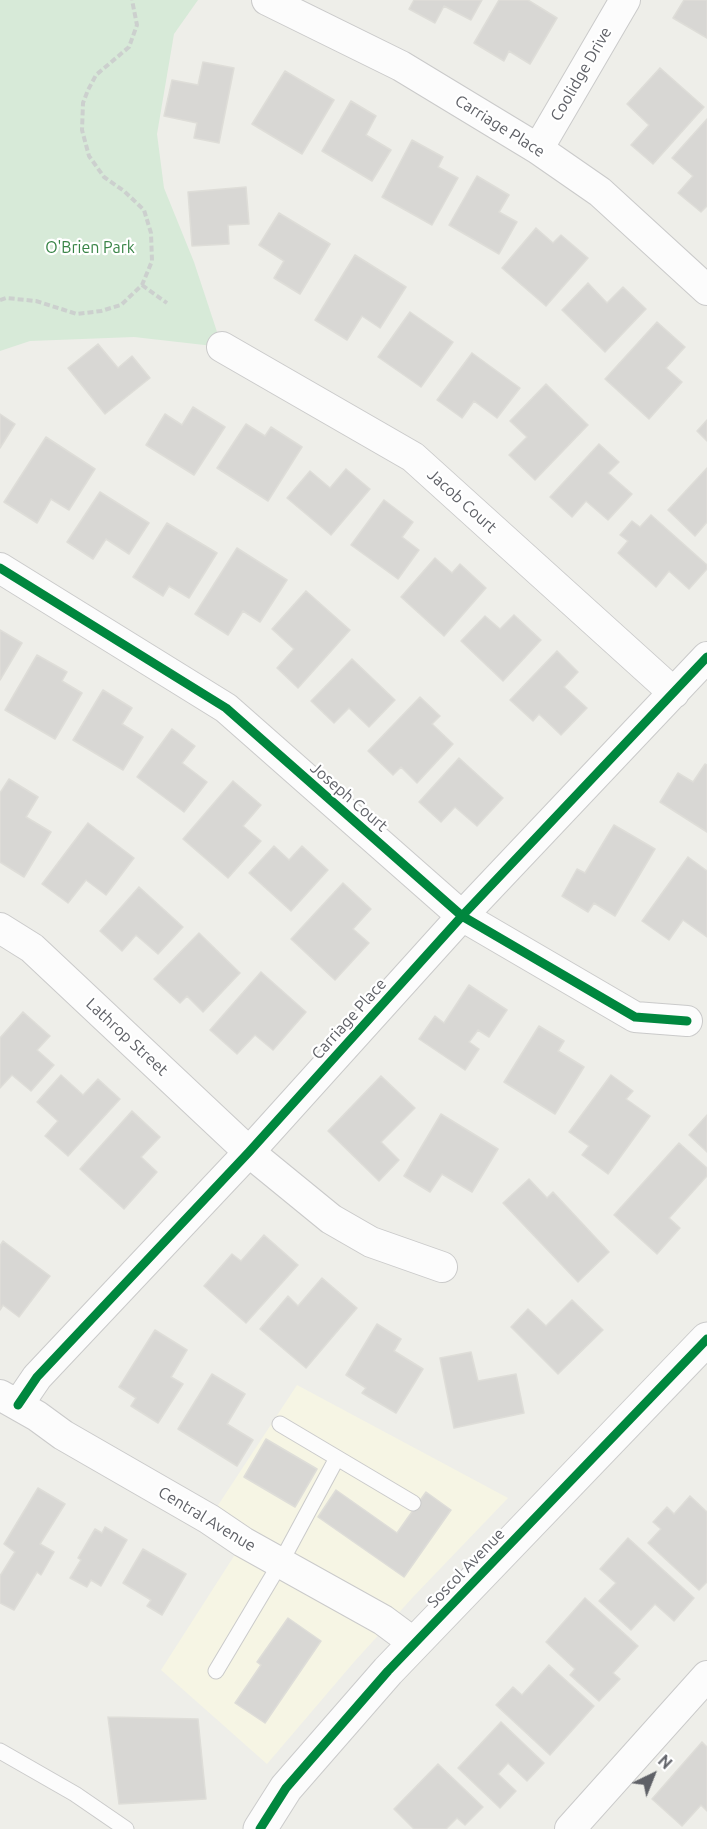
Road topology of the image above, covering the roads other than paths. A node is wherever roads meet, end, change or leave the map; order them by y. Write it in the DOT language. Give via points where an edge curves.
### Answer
graph roads {
  1 [pos="267,0"];
  2 [pos="625,0"];
  3 [pos="538,149"];
  4 [pos="707,290"];
  5 [pos="222,347"];
  6 [pos="0,568"];
  7 [pos="707,657"];
  8 [pos="674,693"];
  9 [pos="462,916"];
  10 [pos="0,928"];
  11 [pos="687,1021"];
  12 [pos="249,1152"];
  13 [pos="442,1267"];
  14 [pos="707,1339"];
  15 [pos="9,1400"];
  16 [pos="280,1424"];
  17 [pos="337,1458"];
  18 [pos="413,1503"];
  19 [pos="281,1562"];
  20 [pos="414,1643"];
  21 [pos="216,1671"];
  22 [pos="707,1676"];
  23 [pos="0,1751"];
  24 [pos="286,1788"];
  25 [pos="126,1829"];
  26 [pos="238,1829"];
  27 [pos="260,1829"];
  28 [pos="570,1829"];
  1 -- 3 [label="street, Carriage Place" via="401,66"];
  2 -- 3 [label="street, Coolidge Drive"];
  3 -- 4 [label="street, Carriage Place" via="600,192"];
  5 -- 8 [label="street, Jacob Court" via="413,457"];
  6 -- 9 [label="street, Joseph Court" via="226,708"];
  7 -- 8 [label="street, Carriage Place"];
  8 -- 9 [label="street, Carriage Place"];
  9 -- 11 [label="street, Joseph Court" via="635,1017"];
  9 -- 12 [label="street, Carriage Place"];
  10 -- 12 [label="street, Lathrop Street" via="32,948"];
  12 -- 13 [label="street, Lathrop Street" via="331,1219 371,1242"];
  12 -- 15 [label="street, Carriage Place" via="37,1377"];
  14 -- 20 [label="main road, Soscol Avenue"];
  15 -- 19 [label="street, Central Avenue"];
  16 -- 17 [label="lane"];
  17 -- 18 [label="lane"];
  17 -- 19 [label="lane"];
  19 -- 20 [label="street, Central Avenue" via="383,1620"];
  19 -- 21 [label="lane"];
  20 -- 24 [label="main road, Soscol Avenue"];
  22 -- 28 [label="street"];
  23 -- 25 [label="lane"];
  24 -- 26 [label="main road, Soscol Avenue"];
  24 -- 27 [label="main road, Soscol Avenue"];
}
